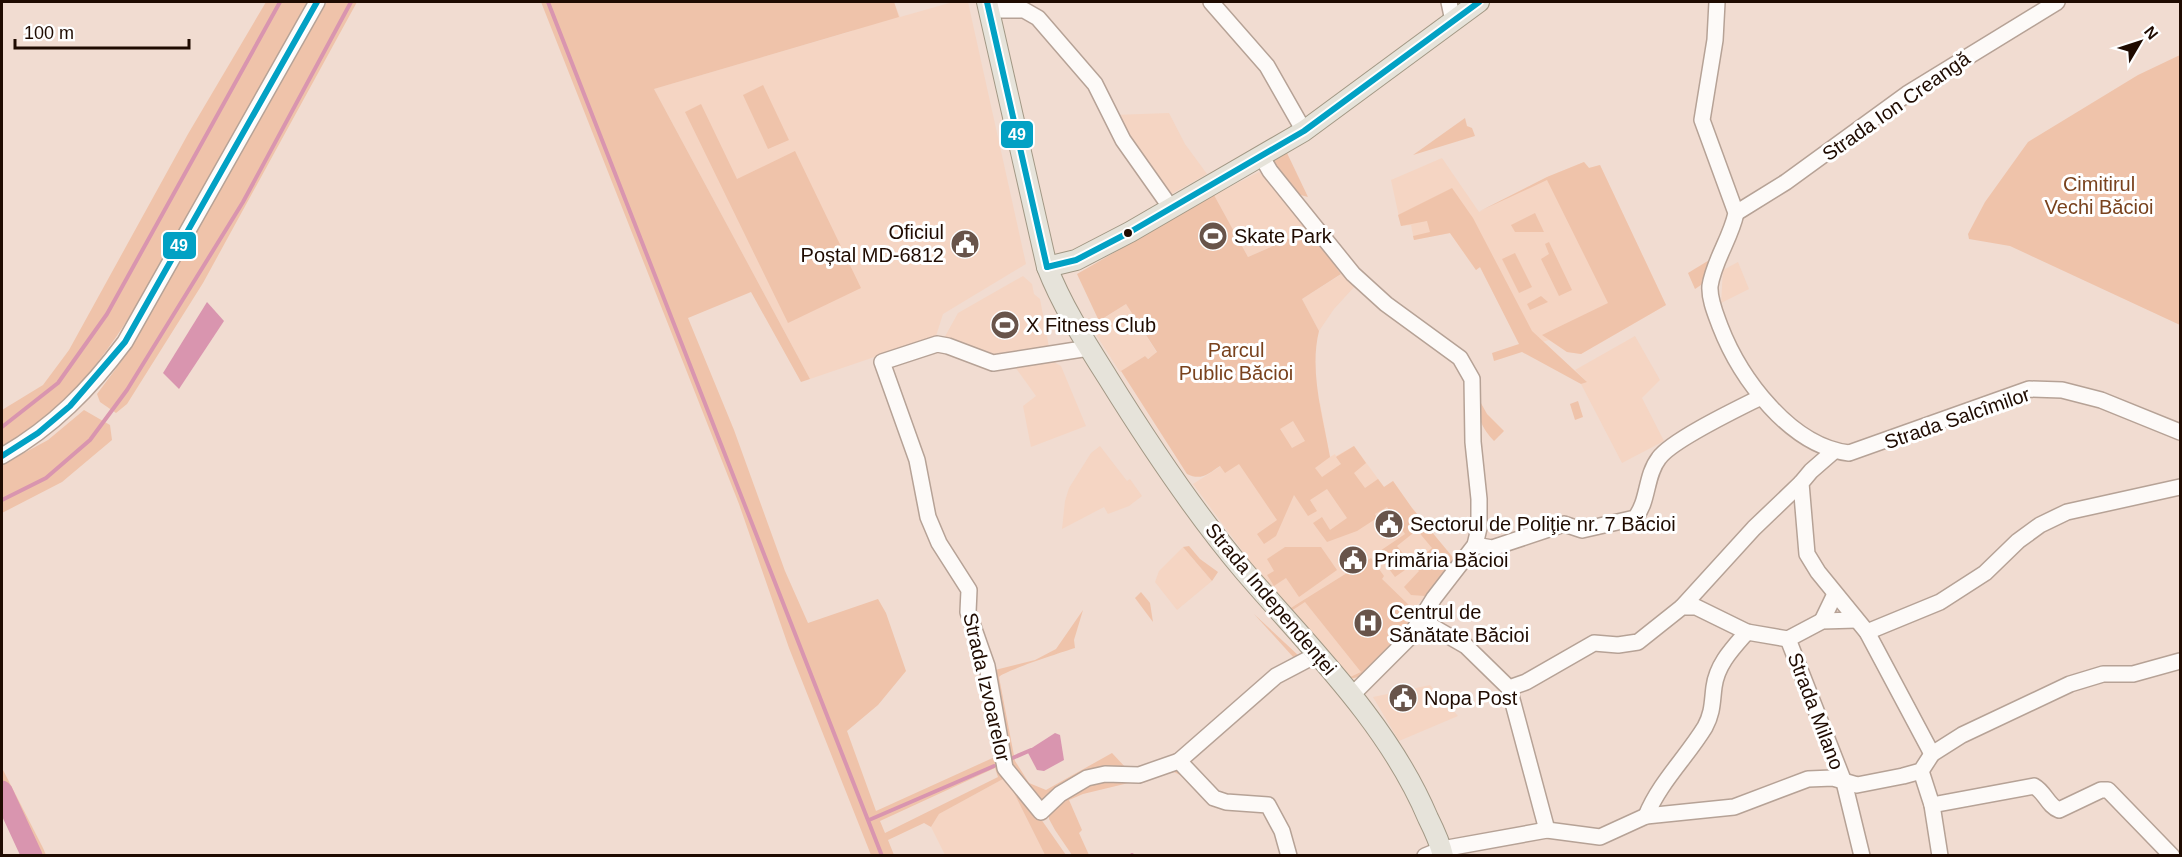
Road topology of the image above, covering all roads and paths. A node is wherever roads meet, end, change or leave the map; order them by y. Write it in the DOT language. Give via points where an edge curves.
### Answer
graph roads {
  1 [pos="317,2"];
  2 [pos="1211,2"];
  3 [pos="1449,2"];
  4 [pos="1479,2"];
  5 [pos="1717,2"];
  6 [pos="2057,2"];
  7 [pos="988,6"];
  8 [pos="1453,21"];
  9 [pos="1304,131"];
  10 [pos="1262,157"];
  11 [pos="1171,208"];
  12 [pos="1736,213"];
  13 [pos="1047,267"];
  14 [pos="1089,348"];
  15 [pos="1759,398"];
  16 [pos="2181,432"];
  17 [pos="1811,438"];
  18 [pos="1834,451"];
  19 [pos="2,456"];
  20 [pos="1811,471"];
  21 [pos="1801,483"];
  22 [pos="2181,487"];
  23 [pos="1474,545"];
  24 [pos="1835,594"];
  25 [pos="1682,607"];
  26 [pos="1421,620"];
  27 [pos="1822,621"];
  28 [pos="1861,626"];
  29 [pos="1747,632"];
  30 [pos="1788,639"];
  31 [pos="1316,655"];
  32 [pos="2181,661"];
  33 [pos="1509,688"];
  34 [pos="1351,696"];
  35 [pos="1932,754"];
  36 [pos="1179,761"];
  37 [pos="1921,771"];
  38 [pos="1844,782"];
  39 [pos="1932,805"];
  40 [pos="1646,816"];
  41 [pos="1547,830"];
  42 [pos="1437,853"];
  43 [pos="1289,855"];
  44 [pos="1862,855"];
  45 [pos="1940,855"];
  46 [pos="2172,855"];
  1 -- 19 [label="street" via="125,342 100,375 56,420"];
  2 -- 9 [label="street" via="1267,66"];
  3 -- 8 [label="street"];
  4 -- 8 [label="main road"];
  5 -- 12 [label="street" via="1702,120"];
  6 -- 12 [label="street, Strada Ion Creangă" via="1907,94 1833,150"];
  7 -- 11 [label="street" via="1024,10 1038,18 1095,84 1124,140"];
  7 -- 13 [label="main road, Strada Independenței"];
  8 -- 9 [label="main road"];
  9 -- 10 [label="main road"];
  10 -- 11 [label="main road"];
  10 -- 23 [label="street" via="1353,274 1468,368 1472,379 1479,498 1479,528"];
  11 -- 13 [label="main road" via="1076,260"];
  12 -- 15 [label="street" via="1710,288 1728,347"];
  13 -- 14 [label="main road, Strada Independenței"];
  14 -- 31 [label="main road, Strada Independenței" via="1175,479 1241,568"];
  14 -- 36 [label="street, Strada Izvoarelor" via="993,363 938,344 882,362 917,460 928,517 939,543 969,590 968,612 987,666 1008,774 1041,812 1060,794 1087,778 1139,775"];
  15 -- 17 [label="street"];
  15 -- 23 [label="street" via="1670,447 1658,458 1642,510 1635,518 1582,530 1564,525 1492,548"];
  16 -- 18 [label="street, Strada Salcîmilor" via="2101,400 2062,390 2029,389 1872,447 1850,453"];
  17 -- 18 [label="street"];
  17 -- 20 [label="street"];
  18 -- 20 [label="street"];
  20 -- 21 [label="street"];
  21 -- 24 [label="street" via="1807,554"];
  21 -- 25 [label="street"];
  22 -- 28 [label="street" via="2067,512 2032,531 1985,573 1940,602"];
  23 -- 26 [label="street"];
  24 -- 27 [label="street"];
  24 -- 28 [label="street"];
  25 -- 29 [label="street" via="1696,607"];
  25 -- 33 [label="street" via="1638,642 1594,643"];
  26 -- 33 [label="street" via="1466,646"];
  26 -- 34 [label="street" via="1409,638"];
  27 -- 28 [label="street"];
  27 -- 30 [label="street"];
  28 -- 35 [label="street"];
  29 -- 30 [label="street"];
  29 -- 40 [label="street" via="1717,673 1713,709 1705,727 1659,790"];
  30 -- 38 [label="street, Strada Milano"];
  31 -- 34 [label="main road, Strada Independenței"];
  31 -- 36 [label="street" via="1276,676"];
  32 -- 35 [label="street" via="2133,674 2103,674 2070,684 1962,735"];
  33 -- 41 [label="street"];
  34 -- 42 [label="main road, Strada Independenței" via="1422,803"];
  35 -- 37 [label="street"];
  36 -- 43 [label="street" via="1214,798 1268,805"];
  37 -- 38 [label="street" via="1857,785"];
  37 -- 39 [label="street"];
  38 -- 40 [label="street" via="1833,778 1808,779 1734,807"];
  38 -- 44 [label="street, Strada Milano"];
  39 -- 45 [label="street"];
  39 -- 46 [label="street" via="2034,786 2060,810 2108,790"];
  40 -- 41 [label="street" via="1600,837"];
  41 -- 42 [label="street"];
}
